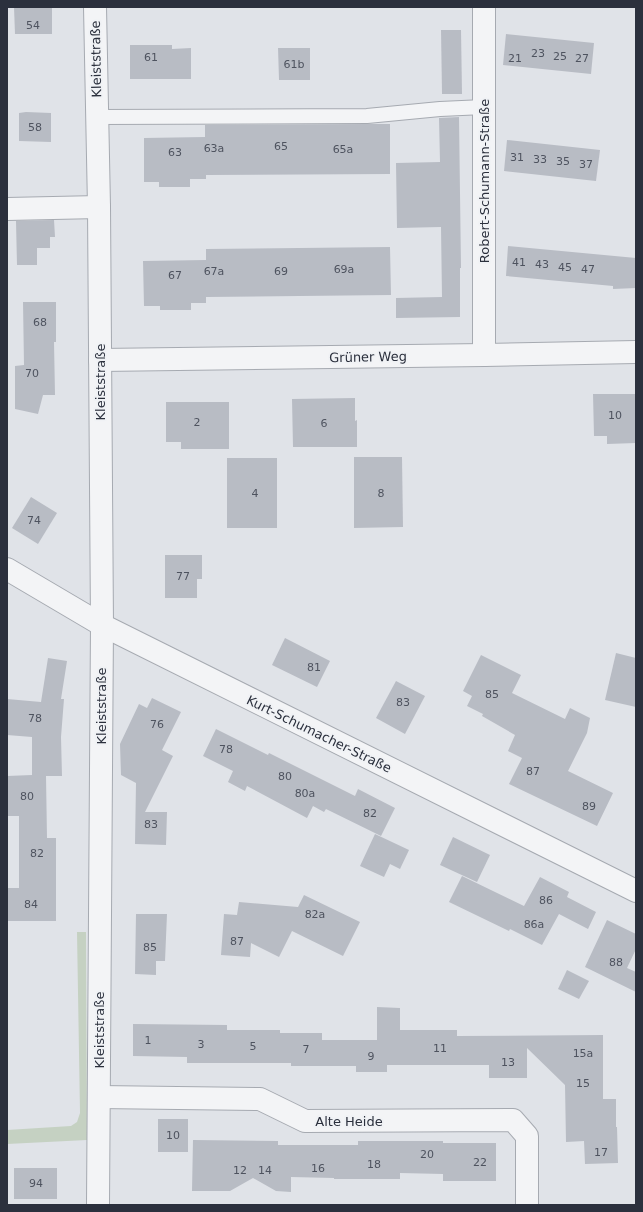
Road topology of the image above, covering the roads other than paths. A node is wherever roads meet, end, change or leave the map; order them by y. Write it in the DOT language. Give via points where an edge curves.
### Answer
graph roads {
  1 [pos="95,7"];
  2 [pos="484,7"];
  3 [pos="484,106"];
  4 [pos="97,117"];
  5 [pos="99,207"];
  6 [pos="7,209"];
  7 [pos="636,352"];
  8 [pos="484,355"];
  9 [pos="100,360"];
  10 [pos="7,569"];
  11 [pos="102,625"];
  12 [pos="636,891"];
  13 [pos="99,1097"];
  14 [pos="98,1205"];
  15 [pos="527,1205"];
  1 -- 4 [label="street, Kleiststraße"];
  2 -- 3 [label="street, Robert-Schumann-Straße"];
  3 -- 4 [label="lane" via="367,116"];
  3 -- 8 [label="street, Robert-Schumann-Straße"];
  4 -- 5 [label="street, Kleiststraße"];
  5 -- 6 [label="street"];
  5 -- 9 [label="street, Kleiststraße"];
  7 -- 8 [label="street, Grüner Weg"];
  8 -- 9 [label="street, Grüner Weg"];
  9 -- 11 [label="street, Kleiststraße"];
  10 -- 11 [label="street, Kurt-Schumacher-Straße"];
  11 -- 12 [label="street, Kurt-Schumacher-Straße"];
  11 -- 13 [label="street, Kleiststraße"];
  13 -- 14 [label="street, Kleiststraße"];
  13 -- 15 [label="street, Alte Heide" via="260,1099 305,1121 513,1120 527,1136"];
}
